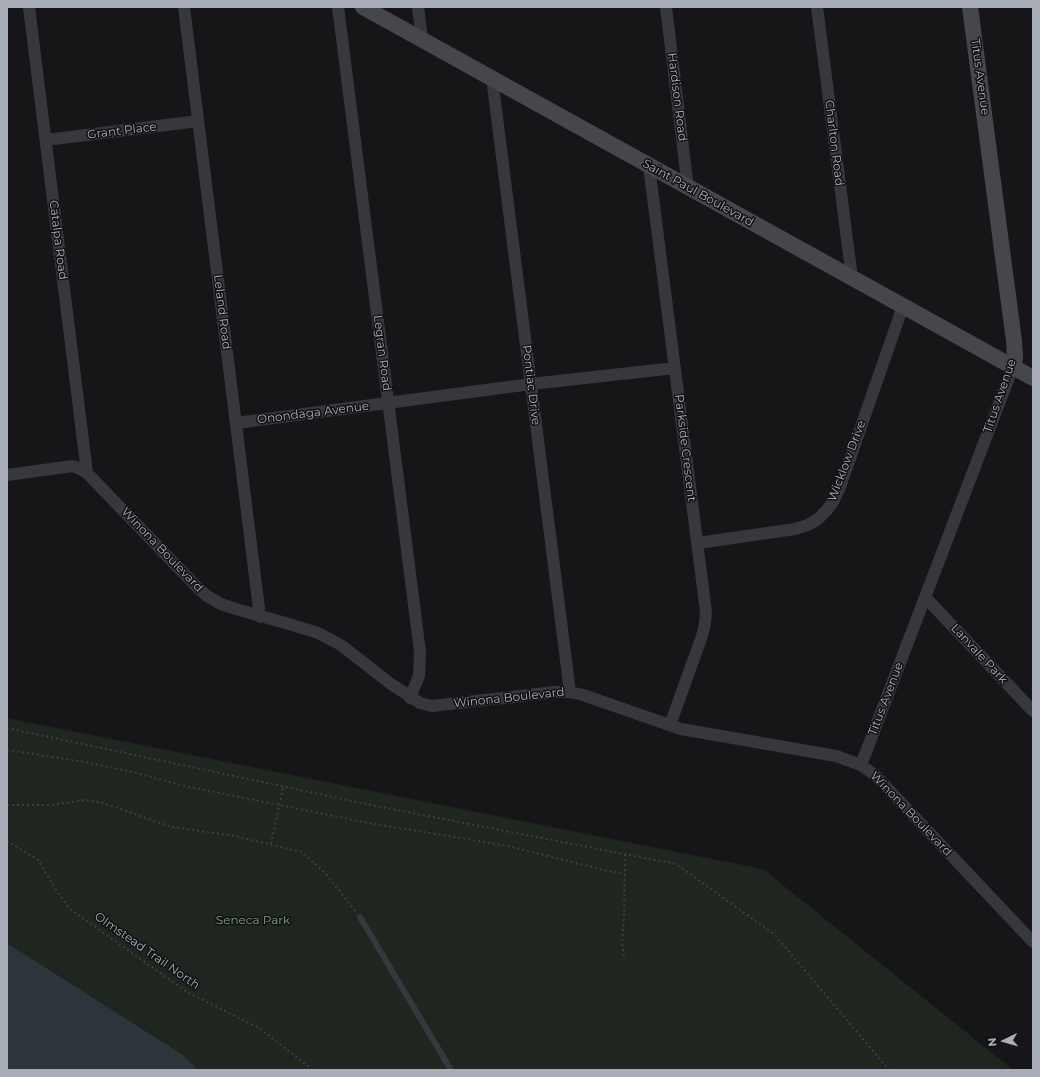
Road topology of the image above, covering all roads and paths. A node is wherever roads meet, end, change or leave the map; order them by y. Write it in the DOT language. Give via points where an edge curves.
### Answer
graph roads {
  1 [pos="29,7"];
  2 [pos="184,7"];
  3 [pos="338,7"];
  4 [pos="364,7"];
  5 [pos="418,7"];
  6 [pos="666,7"];
  7 [pos="817,7"];
  8 [pos="970,7"];
  9 [pos="422,39"];
  10 [pos="492,78"];
  11 [pos="198,121"];
  12 [pos="46,140"];
  13 [pos="649,166"];
  14 [pos="688,188"];
  15 [pos="852,278"];
  16 [pos="903,306"];
  17 [pos="1012,367"];
  18 [pos="675,368"];
  19 [pos="1033,378"];
  20 [pos="531,384"];
  21 [pos="388,403"];
  22 [pos="236,423"];
  23 [pos="87,473"];
  24 [pos="7,475"];
  25 [pos="698,543"];
  26 [pos="925,596"];
  27 [pos="260,617"];
  28 [pos="570,692"];
  29 [pos="410,698"];
  30 [pos="1033,711"];
  31 [pos="670,724"];
  32 [pos="7,728"];
  33 [pos="7,750"];
  34 [pos="861,765"];
  35 [pos="283,787"];
  36 [pos="279,804"];
  37 [pos="7,805"];
  38 [pos="7,841"];
  39 [pos="271,844"];
  40 [pos="626,854"];
  41 [pos="625,874"];
  42 [pos="360,917"];
  43 [pos="1033,942"];
  44 [pos="624,956"];
  45 [pos="313,1070"];
  46 [pos="451,1070"];
  47 [pos="889,1070"];
  1 -- 12 [label="street, Catalpa Road"];
  2 -- 11 [label="street, Leland Road"];
  3 -- 21 [label="street, Legran Road"];
  4 -- 9 [label="main road, Saint Paul Boulevard"];
  5 -- 9 [label="street"];
  6 -- 14 [label="street, Hardison Road"];
  7 -- 15 [label="street, Charlton Road"];
  8 -- 17 [label="main road, Titus Avenue" via="1014,341 1015,358"];
  9 -- 10 [label="main road, Saint Paul Boulevard"];
  10 -- 13 [label="main road, Saint Paul Boulevard"];
  10 -- 20 [label="street, Pontiac Drive"];
  11 -- 12 [label="street, Grant Place"];
  11 -- 22 [label="street, Leland Road"];
  12 -- 23 [label="street, Catalpa Road"];
  13 -- 14 [label="main road, Saint Paul Boulevard"];
  13 -- 18 [label="street, Parkside Crescent"];
  14 -- 15 [label="main road, Saint Paul Boulevard"];
  15 -- 16 [label="main road, Saint Paul Boulevard"];
  16 -- 17 [label="main road, Saint Paul Boulevard"];
  16 -- 25 [label="street, Wicklow Drive" via="840,486 827,510 808,525 795,529"];
  17 -- 19 [label="main road, Saint Paul Boulevard"];
  17 -- 26 [label="street, Titus Avenue"];
  18 -- 20 [label="street, Onondaga Avenue"];
  18 -- 25 [label="street, Parkside Crescent"];
  20 -- 21 [label="street, Onondaga Avenue"];
  20 -- 28 [label="street, Pontiac Drive"];
  21 -- 22 [label="street, Onondaga Avenue"];
  21 -- 29 [label="street, Legran Road" via="420,652 419,676"];
  22 -- 27 [label="street, Leland Road"];
  23 -- 24 [label="street, Winona Boulevard" via="73,466"];
  23 -- 27 [label="street, Winona Boulevard" via="197,588 221,604"];
  25 -- 31 [label="street, Parkside Crescent" via="705,599 705,624"];
  26 -- 30 [label="street, Lanvale Park"];
  26 -- 34 [label="street, Titus Avenue"];
  27 -- 29 [label="street, Winona Boulevard" via="318,633 341,645"];
  28 -- 29 [label="street, Winona Boulevard" via="432,706"];
  28 -- 31 [label="street, Winona Boulevard"];
  31 -- 34 [label="street, Winona Boulevard" via="681,729 836,756"];
  32 -- 35 [label="path"];
  33 -- 36 [label="path" via="85,762 185,786"];
  34 -- 43 [label="street, Winona Boulevard" via="876,776"];
  35 -- 36 [label="path"];
  35 -- 40 [label="path"];
  36 -- 39 [label="path"];
  36 -- 41 [label="path" via="368,823 502,845"];
  37 -- 39 [label="path" via="50,805 86,800 103,803 172,827"];
  38 -- 45 [label="path, Olmstead Trail North" via="38,860 70,909 187,992 259,1028"];
  39 -- 42 [label="path" via="302,852 326,874"];
  40 -- 41 [label="path"];
  40 -- 47 [label="path" via="676,864 775,935"];
  41 -- 44 [label="path" via="622,943"];
  42 -- 46 [label="lane"];
}
